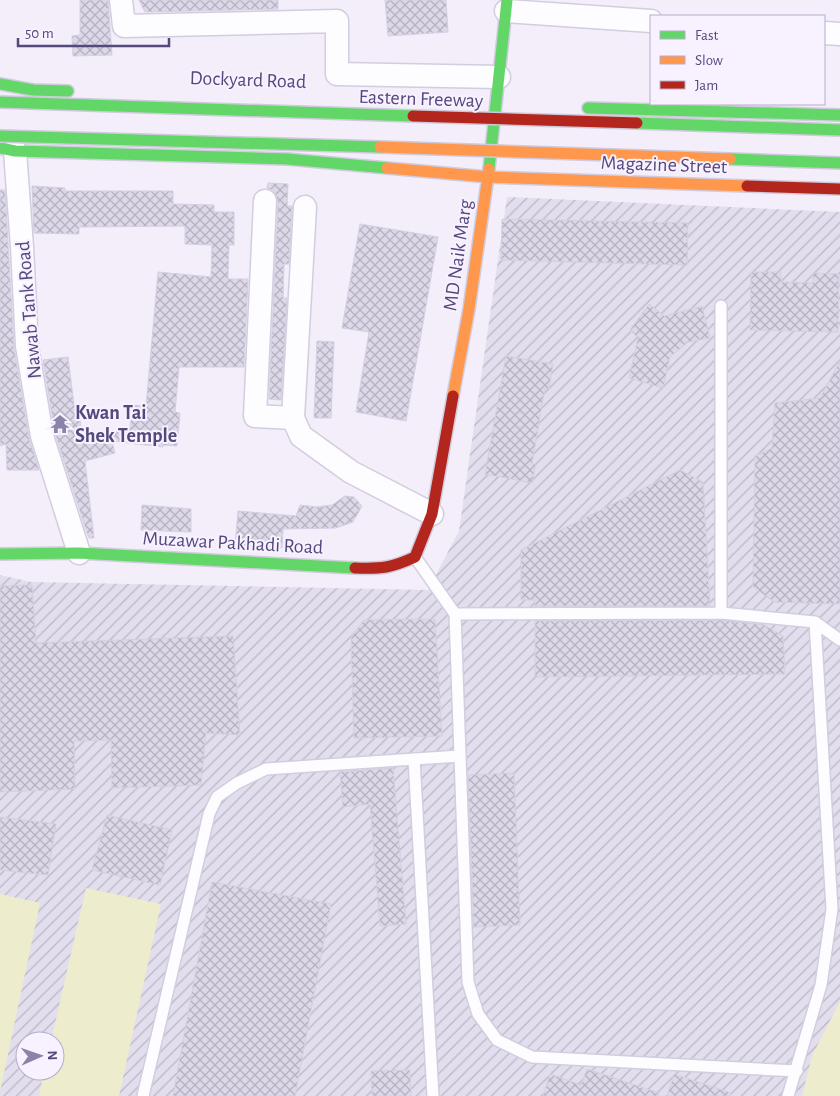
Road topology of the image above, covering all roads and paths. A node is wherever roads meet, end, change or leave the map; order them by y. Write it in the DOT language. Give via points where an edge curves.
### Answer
graph roads {
  1 [pos="121,0"];
  2 [pos="506,5"];
  3 [pos="650,21"];
  4 [pos="825,34"];
  5 [pos="840,34"];
  6 [pos="499,77"];
  7 [pos="0,84"];
  8 [pos="82,92"];
  9 [pos="0,102"];
  10 [pos="574,108"];
  11 [pos="840,115"];
  12 [pos="840,130"];
  13 [pos="5,145"];
  14 [pos="840,163"];
  15 [pos="488,177"];
  16 [pos="840,189"];
  17 [pos="265,202"];
  18 [pos="304,207"];
  19 [pos="721,306"];
  20 [pos="293,418"];
  21 [pos="432,514"];
  22 [pos="79,553"];
  23 [pos="0,554"];
  24 [pos="415,557"];
  25 [pos="720,612"];
  26 [pos="455,614"];
  27 [pos="815,622"];
  28 [pos="840,640"];
  29 [pos="460,756"];
  30 [pos="414,759"];
  31 [pos="836,910"];
  32 [pos="797,1071"];
  33 [pos="143,1096"];
  34 [pos="433,1096"];
  35 [pos="788,1096"];
  1 -- 6 [label="street" via="124,26 337,22 337,74"];
  2 -- 3 [label="street"];
  2 -- 6 [label="main road, MD Naik Marg"];
  4 -- 5 [label="street"];
  6 -- 15 [label="main road, MD Naik Marg"];
  7 -- 8 [label="main road" via="33,90"];
  9 -- 12 [label="main road, Eastern Freeway, bridge"];
  10 -- 11 [label="main road"];
  13 -- 14 [label="main road, bridge" via="138,139"];
  13 -- 15 [label="main road" via="287,159"];
  13 -- 22 [label="street, Nawab Tank Road" via="22,247 27,346 42,436"];
  15 -- 16 [label="main road, Magazine Street"];
  15 -- 21 [label="main road, MD Naik Marg" via="469,309"];
  17 -- 20 [label="street" via="255,416"];
  18 -- 20 [label="street"];
  19 -- 25 [label="lane"];
  20 -- 21 [label="street" via="301,436 351,472"];
  21 -- 24 [label="main road"];
  22 -- 23 [label="main road, Muzawar Pakhadi Road"];
  22 -- 24 [label="main road, Muzawar Pakhadi Road" via="373,569 394,567"];
  24 -- 26 [label="lane"];
  25 -- 26 [label="lane"];
  25 -- 27 [label="lane"];
  26 -- 29 [label="lane"];
  27 -- 28 [label="lane"];
  27 -- 31 [label="lane"];
  29 -- 30 [label="lane"];
  29 -- 32 [label="lane" via="468,982 478,1014 497,1040 532,1057"];
  30 -- 33 [label="lane" via="266,769 217,797 210,814"];
  30 -- 34 [label="lane"];
  31 -- 32 [label="lane" via="821,985"];
  32 -- 35 [label="lane"];
}
